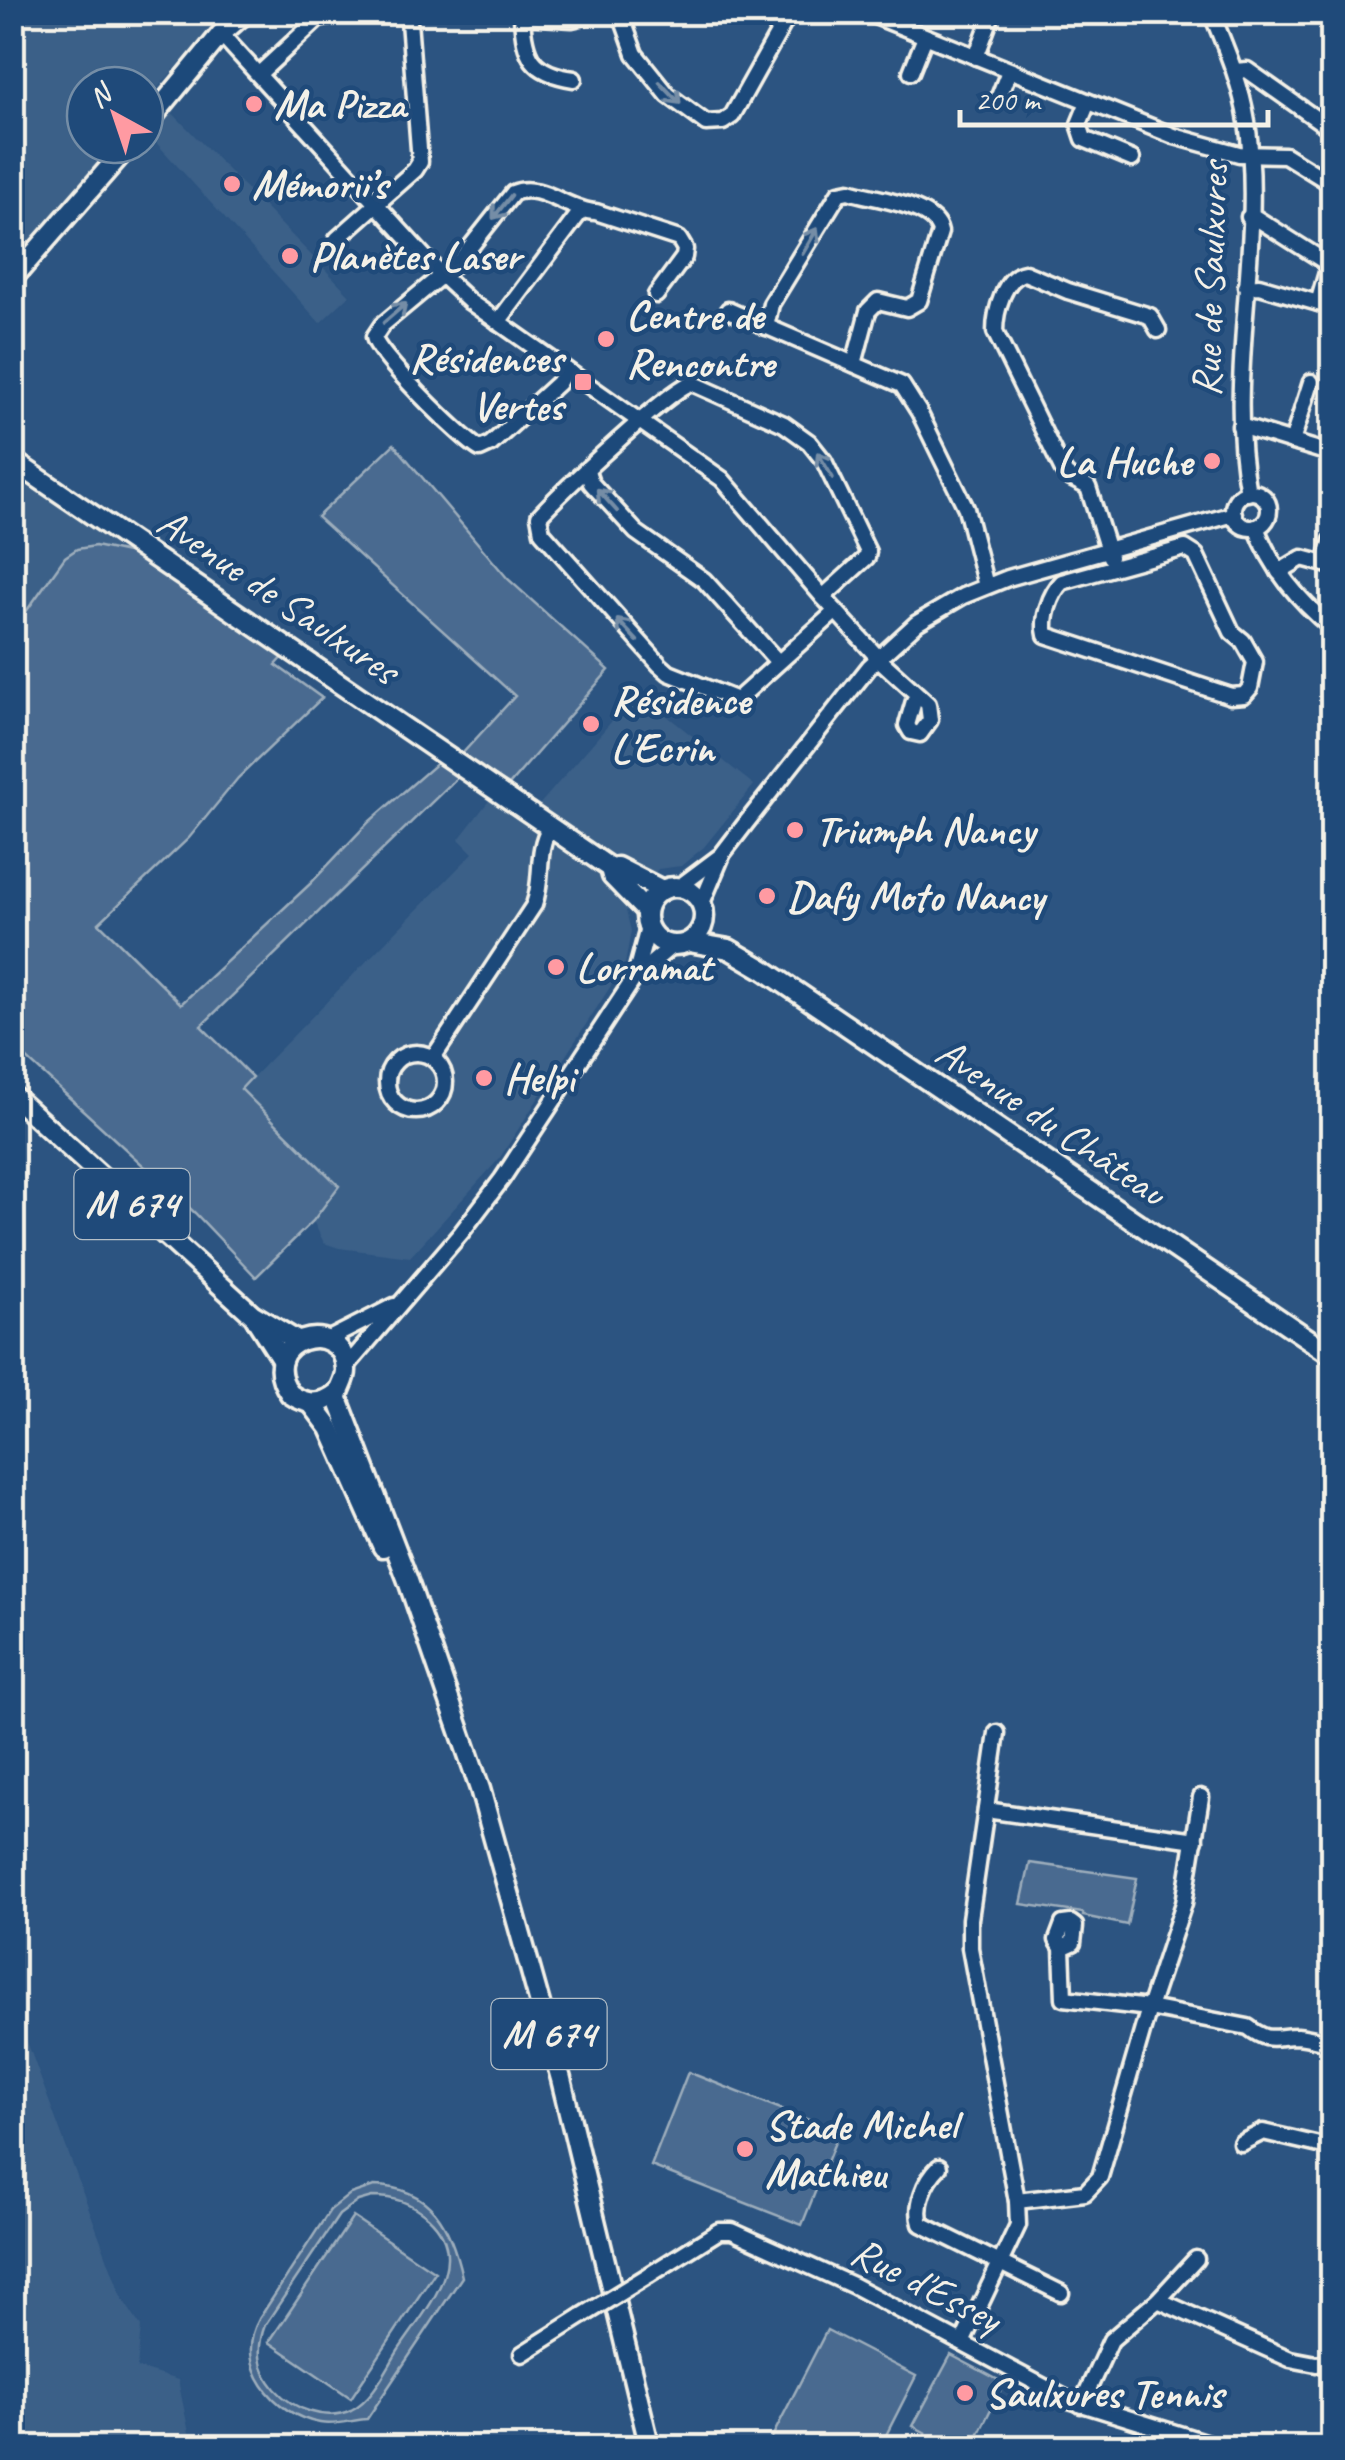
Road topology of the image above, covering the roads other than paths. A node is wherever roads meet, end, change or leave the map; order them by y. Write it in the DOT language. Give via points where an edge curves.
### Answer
graph roads {
  1 [pos="246,12"];
  2 [pos="358,12"];
  3 [pos="404,12"];
  4 [pos="603,12"];
  5 [pos="620,12"];
  6 [pos="790,12"];
  7 [pos="865,12"];
  8 [pos="993,12"];
  9 [pos="1211,12"];
  10 [pos="522,14"];
  11 [pos="882,16"];
  12 [pos="221,34"];
  13 [pos="925,37"];
  14 [pos="976,57"];
  15 [pos="1009,71"];
  16 [pos="1235,71"];
  17 [pos="911,72"];
  18 [pos="259,74"];
  19 [pos="574,79"];
  20 [pos="180,81"];
  21 [pos="165,96"];
  22 [pos="998,99"];
  23 [pos="165,100"];
  24 [pos="1088,102"];
  25 [pos="1332,130"];
  26 [pos="1250,154"];
  27 [pos="1132,159"];
  28 [pos="98,165"];
  29 [pos="112,165"];
  30 [pos="1332,184"];
  31 [pos="76,188"];
  32 [pos="377,203"];
  33 [pos="581,212"];
  34 [pos="1249,216"];
  35 [pos="47,239"];
  36 [pos="333,252"];
  37 [pos="12,264"];
  38 [pos="440,274"];
  39 [pos="12,278"];
  40 [pos="1246,287"];
  41 [pos="656,295"];
  42 [pos="1325,305"];
  43 [pos="728,310"];
  44 [pos="498,322"];
  45 [pos="766,326"];
  46 [pos="1158,330"];
  47 [pos="854,364"];
  48 [pos="566,370"];
  49 [pos="1311,382"];
  50 [pos="640,421"];
  51 [pos="1240,426"];
  52 [pos="1292,442"];
  53 [pos="1332,454"];
  54 [pos="12,460"];
  55 [pos="587,471"];
  56 [pos="1248,493"];
  57 [pos="1234,514"];
  58 [pos="1256,527"];
  59 [pos="1332,540"];
  60 [pos="1108,550"];
  61 [pos="1329,565"];
  62 [pos="1113,568"];
  63 [pos="1279,572"];
  64 [pos="986,586"];
  65 [pos="823,597"];
  66 [pos="836,611"];
  67 [pos="1332,628"];
  68 [pos="878,657"];
  69 [pos="778,662"];
  70 [pos="919,697"];
  71 [pos="550,827"];
  72 [pos="723,853"];
  73 [pos="610,868"];
  74 [pos="670,888"];
  75 [pos="703,910"];
  76 [pos="647,920"];
  77 [pos="681,944"];
  78 [pos="730,949"];
  79 [pos="635,977"];
  80 [pos="432,1058"];
  81 [pos="12,1095"];
  82 [pos="399,1303"];
  83 [pos="252,1314"];
  84 [pos="327,1340"];
  85 [pos="297,1341"];
  86 [pos="1332,1355"];
  87 [pos="282,1360"];
  88 [pos="346,1366"];
  89 [pos="337,1393"];
  90 [pos="311,1403"];
  91 [pos="422,1629"];
  92 [pos="997,1733"];
  93 [pos="1201,1798"];
  94 [pos="986,1810"];
  95 [pos="1195,1840"];
  96 [pos="1062,1948"];
  97 [pos="1149,2008"];
  98 [pos="1332,2043"];
  99 [pos="1240,2143"];
  100 [pos="1332,2148"];
  101 [pos="939,2166"];
  102 [pos="1017,2201"];
  103 [pos="1196,2259"];
  104 [pos="1000,2264"];
  105 [pos="1061,2294"];
  106 [pos="1158,2300"];
  107 [pos="962,2343"];
  108 [pos="522,2354"];
  109 [pos="1332,2363"];
  110 [pos="1082,2405"];
  111 [pos="650,2448"];
  112 [pos="1224,2448"];
  1 -- 12 [label="main road"];
  2 -- 18 [label="street" via="318,19"];
  3 -- 32 [label="street" via="422,156"];
  4 -- 10 [label="street" via="572,19"];
  5 -- 6 [label="street, one-way" via="635,54 668,95 716,124 732,116"];
  7 -- 11 [label="street"];
  8 -- 14 [label="street"];
  9 -- 16 [label="street, Rue de Saulxures"];
  10 -- 19 [label="street" via="531,59 554,76"];
  11 -- 13 [label="street"];
  12 -- 18 [label="street"];
  12 -- 20 [label="main road"];
  13 -- 14 [label="street"];
  13 -- 17 [label="street"];
  14 -- 15 [label="street"];
  15 -- 22 [label="street"];
  15 -- 24 [label="street"];
  16 -- 25 [label="street" via="1248,70"];
  16 -- 26 [label="street, Rue de Saulxures"];
  18 -- 32 [label="street"];
  20 -- 21 [label="main road"];
  20 -- 23 [label="main road"];
  24 -- 26 [label="street" via="1174,136"];
  24 -- 27 [label="street" via="1080,124 1084,139"];
  26 -- 30 [label="street" via="1285,154"];
  26 -- 34 [label="street, Rue de Saulxures"];
  28 -- 31 [label="main road"];
  29 -- 35 [label="main road"];
  31 -- 35 [label="main road"];
  31 -- 37 [label="main road"];
  32 -- 36 [label="street" via="337,239"];
  32 -- 38 [label="street"];
  33 -- 38 [label="street, one-way" via="525,188 512,193 460,260"];
  33 -- 41 [label="street" via="679,239 684,257"];
  33 -- 44 [label="street"];
  34 -- 40 [label="street, Rue de Saulxures"];
  34 -- 42 [label="street" via="1324,261"];
  35 -- 39 [label="main road"];
  38 -- 44 [label="street"];
  48 -- 38 [label="street, one-way" via="491,444 480,449 470,443 374,344 376,332"];
  40 -- 42 [label="street"];
  40 -- 51 [label="street, Rue de Saulxures"];
  43 -- 45 [label="street"];
  44 -- 48 [label="street"];
  45 -- 47 [label="street"];
  45 -- 47 [label="street, one-way" via="771,304 839,193 928,214 940,232 919,300 907,308 878,301 868,311"];
  46 -- 60 [label="street" via="1150,316 1025,274 1010,280 996,322 1064,474 1088,487"];
  47 -- 64 [label="street" via="907,391 966,508"];
  48 -- 50 [label="street"];
  49 -- 52 [label="street"];
  50 -- 55 [label="street"];
  50 -- 65 [label="street" via="722,478"];
  65 -- 50 [label="street, one-way" via="868,552 809,442 692,383"];
  51 -- 52 [label="street"];
  51 -- 56 [label="street, Rue de Saulxures"];
  52 -- 53 [label="street"];
  54 -- 71 [label="main road, Avenue de Saulxures"];
  69 -- 55 [label="street, one-way" via="704,580 636,532"];
  69 -- 55 [label="street, one-way" via="736,700 660,665 542,532 539,516"];
  56 -- 57 [label="street"];
  56 -- 58 [label="street" via="1268,504 1266,520"];
  57 -- 58 [label="street" via="1244,526"];
  57 -- 60 [label="street"];
  58 -- 63 [label="street"];
  59 -- 61 [label="street"];
  60 -- 62 [label="street"];
  60 -- 64 [label="street"];
  61 -- 63 [label="street" via="1302,558"];
  62 -- 62 [label="street" via="1058,586 1044,622 1046,635 1231,696 1248,692 1255,662 1232,632 1194,552 1185,548"];
  63 -- 67 [label="street"];
  64 -- 68 [label="street" via="934,613"];
  65 -- 66 [label="street"];
  66 -- 68 [label="street"];
  66 -- 69 [label="street"];
  68 -- 70 [label="street"];
  68 -- 72 [label="street"];
  71 -- 73 [label="main road"];
  71 -- 80 [label="street" via="541,843 534,904"];
  72 -- 74 [label="street"];
  72 -- 75 [label="street"];
  73 -- 74 [label="main road"];
  73 -- 76 [label="main road"];
  74 -- 75 [label="main road" via="688,890"];
  74 -- 76 [label="main road" via="654,895"];
  75 -- 77 [label="main road" via="702,928"];
  75 -- 78 [label="main road, Avenue du Château"];
  76 -- 77 [label="main road" via="661,942"];
  76 -- 79 [label="street"];
  77 -- 78 [label="main road, Avenue du Château"];
  77 -- 79 [label="street"];
  78 -- 86 [label="main road, Avenue du Château"];
  79 -- 82 [label="street" via="502,1179"];
  80 -- 80 [label="street" via="445,1078 439,1100 419,1111 396,1104 387,1083 396,1061 418,1053"];
  81 -- 83 [label="main road, M 674"];
  82 -- 84 [label="street"];
  82 -- 88 [label="street"];
  83 -- 85 [label="main road, M 674"];
  83 -- 87 [label="main road, M 674"];
  84 -- 85 [label="main road"];
  84 -- 88 [label="main road"];
  85 -- 87 [label="main road"];
  87 -- 90 [label="main road" via="283,1384"];
  88 -- 89 [label="main road"];
  89 -- 90 [label="main road"];
  89 -- 91 [label="main road, M 674"];
  90 -- 91 [label="main road, M 674" via="330,1428"];
  91 -- 111 [label="main road, M 674" via="465,1742 522,1936"];
  92 -- 94 [label="street"];
  93 -- 95 [label="street"];
  94 -- 95 [label="street"];
  94 -- 102 [label="street" via="970,1948"];
  95 -- 97 [label="street" via="1184,1903"];
  96 -- 97 [label="street" via="1064,1998"];
  97 -- 98 [label="street" via="1248,2027 1259,2036"];
  97 -- 102 [label="street" via="1100,2177 1085,2193"];
  99 -- 100 [label="street" via="1263,2132"];
  101 -- 104 [label="street" via="917,2212 921,2224"];
  102 -- 104 [label="street" via="1018,2225"];
  103 -- 106 [label="street"];
  104 -- 105 [label="street"];
  104 -- 107 [label="street"];
  106 -- 109 [label="street" via="1290,2359"];
  106 -- 110 [label="street" via="1110,2340"];
  107 -- 108 [label="street, Rue d'Essey, bridge" via="854,2286 719,2231"];
  107 -- 110 [label="street, Rue d'Essey"];
  110 -- 112 [label="street, Rue d'Essey"];
}
